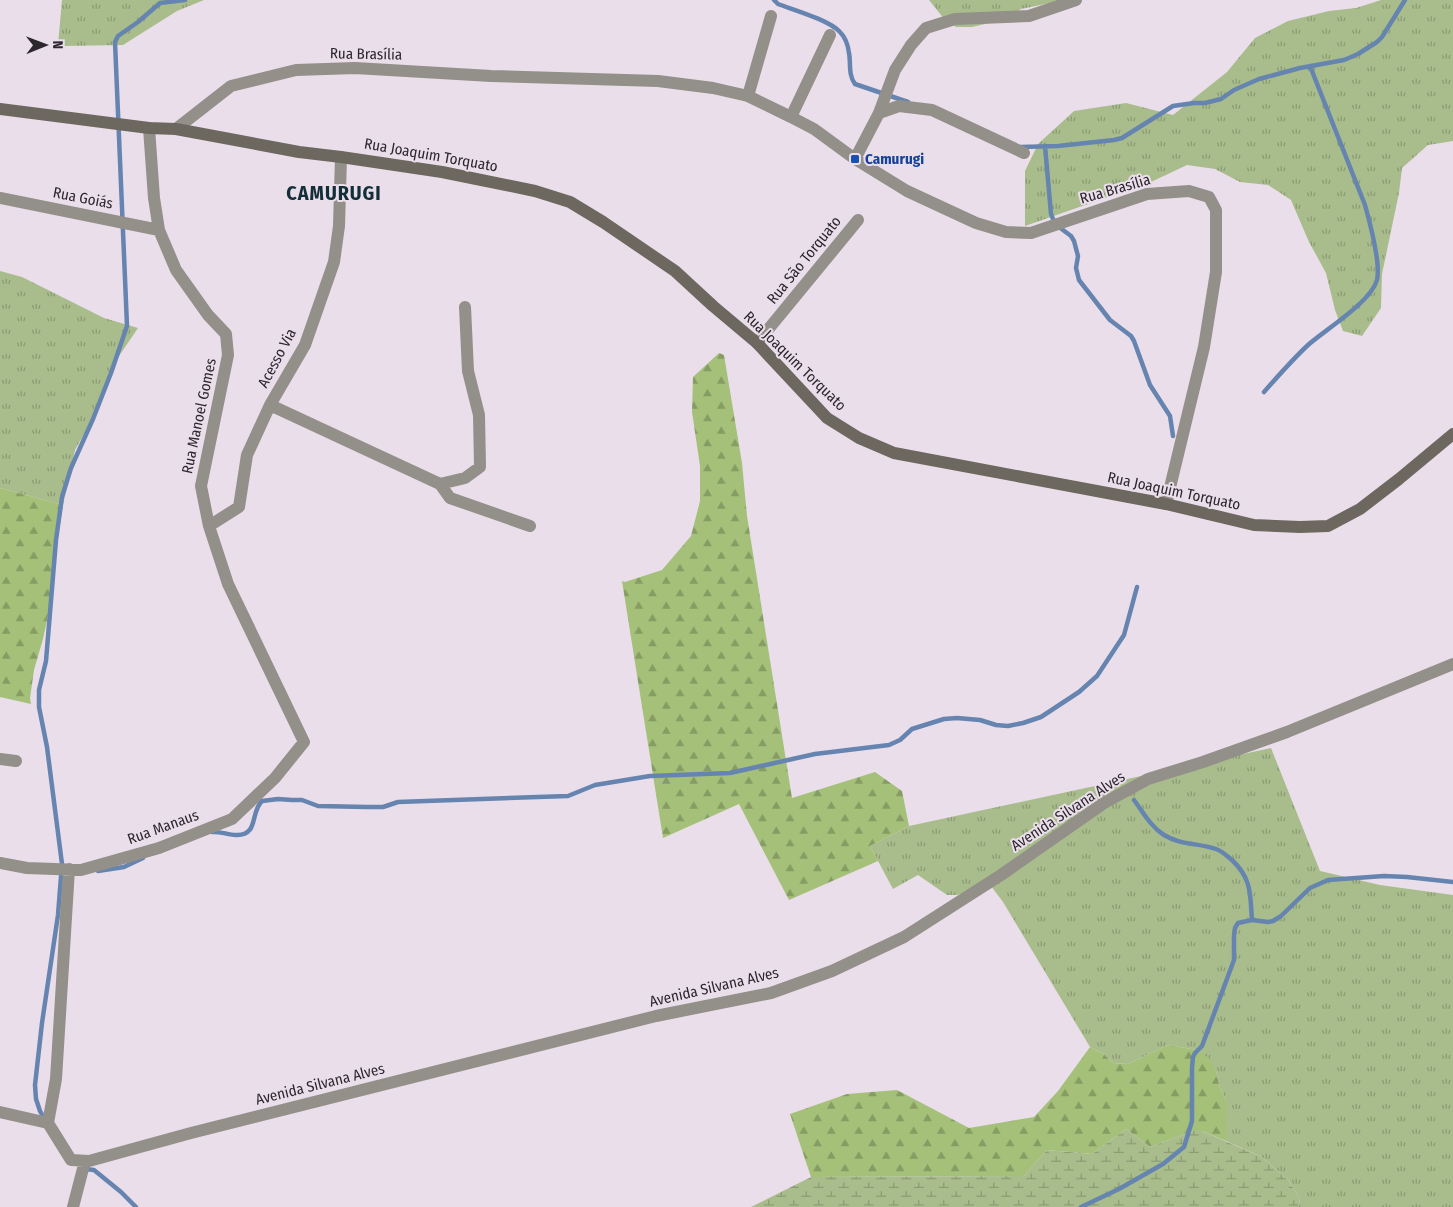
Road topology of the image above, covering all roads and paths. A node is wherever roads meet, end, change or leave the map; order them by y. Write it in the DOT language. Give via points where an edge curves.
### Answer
graph roads {
  1 [pos="1076,0"];
  2 [pos="771,16"];
  3 [pos="830,35"];
  4 [pos="748,96"];
  5 [pos="0,109"];
  6 [pos="879,113"];
  7 [pos="790,117"];
  8 [pos="149,128"];
  9 [pos="176,130"];
  10 [pos="1024,153"];
  11 [pos="341,157"];
  12 [pos="855,159"];
  13 [pos="0,198"];
  14 [pos="858,220"];
  15 [pos="160,230"];
  16 [pos="465,307"];
  17 [pos="757,343"];
  18 [pos="270,405"];
  19 [pos="1453,434"];
  20 [pos="440,484"];
  21 [pos="1166,504"];
  22 [pos="209,526"];
  23 [pos="530,526"];
  24 [pos="1453,664"];
  25 [pos="304,742"];
  26 [pos="0,759"];
  27 [pos="16,761"];
  28 [pos="0,863"];
  29 [pos="69,869"];
  30 [pos="0,1112"];
  31 [pos="48,1123"];
  32 [pos="85,1161"];
  33 [pos="73,1207"];
  1 -- 6 [label="street" via="1029,16 955,19 926,28 895,70"];
  2 -- 4 [label="street"];
  3 -- 7 [label="street"];
  4 -- 7 [label="street, Rua Brasília"];
  4 -- 9 [label="street, Rua Brasília" via="658,81 355,68 296,70 231,86"];
  5 -- 8 [label="street"];
  6 -- 10 [label="street" via="900,106 932,110"];
  6 -- 12 [label="street"];
  7 -- 12 [label="street, Rua Brasília"];
  8 -- 9 [label="street"];
  8 -- 15 [label="street, Rua Manoel Gomes" via="154,198"];
  9 -- 11 [label="street, Rua Joaquim Torquato"];
  11 -- 17 [label="street, Rua Joaquim Torquato" via="442,172 535,191 570,202 674,271"];
  11 -- 18 [label="street, Acesso Via" via="339,226 334,262 305,345"];
  12 -- 21 [label="street, Rua Brasília" via="907,191 976,223 1006,232 1031,233 1147,194 1189,191 1209,197 1216,210 1216,272 1204,347"];
  13 -- 15 [label="street, Rua Goiás"];
  14 -- 17 [label="street, Rua São Torquato"];
  15 -- 22 [label="street, Rua Manoel Gomes" via="176,270 226,334 228,355 201,486"];
  16 -- 20 [label="street" via="468,371 480,415 480,467 465,478"];
  17 -- 21 [label="street, Rua Joaquim Torquato" via="827,418 894,453"];
  18 -- 20 [label="street"];
  18 -- 22 [label="street, Acesso Via" via="247,455 239,508"];
  19 -- 21 [label="street, Rua Joaquim Torquato" via="1360,509 1328,526 1254,525"];
  20 -- 23 [label="street" via="450,498"];
  22 -- 25 [label="street, Rua Manoel Gomes" via="228,584"];
  24 -- 32 [label="street, Avenida Silvana Alves" via="1287,732 1148,779 1104,803 904,937 832,971 771,993 656,1016"];
  25 -- 29 [label="street, Rua Manaus" via="275,778 232,819 160,848 81,870"];
  26 -- 27 [label="street"];
  28 -- 29 [label="street, Rua Manaus" via="27,868"];
  29 -- 31 [label="street" via="56,1079"];
  30 -- 31 [label="street"];
  31 -- 32 [label="street, Avenida Silvana Alves" via="71,1160"];
  32 -- 33 [label="street"];
}
